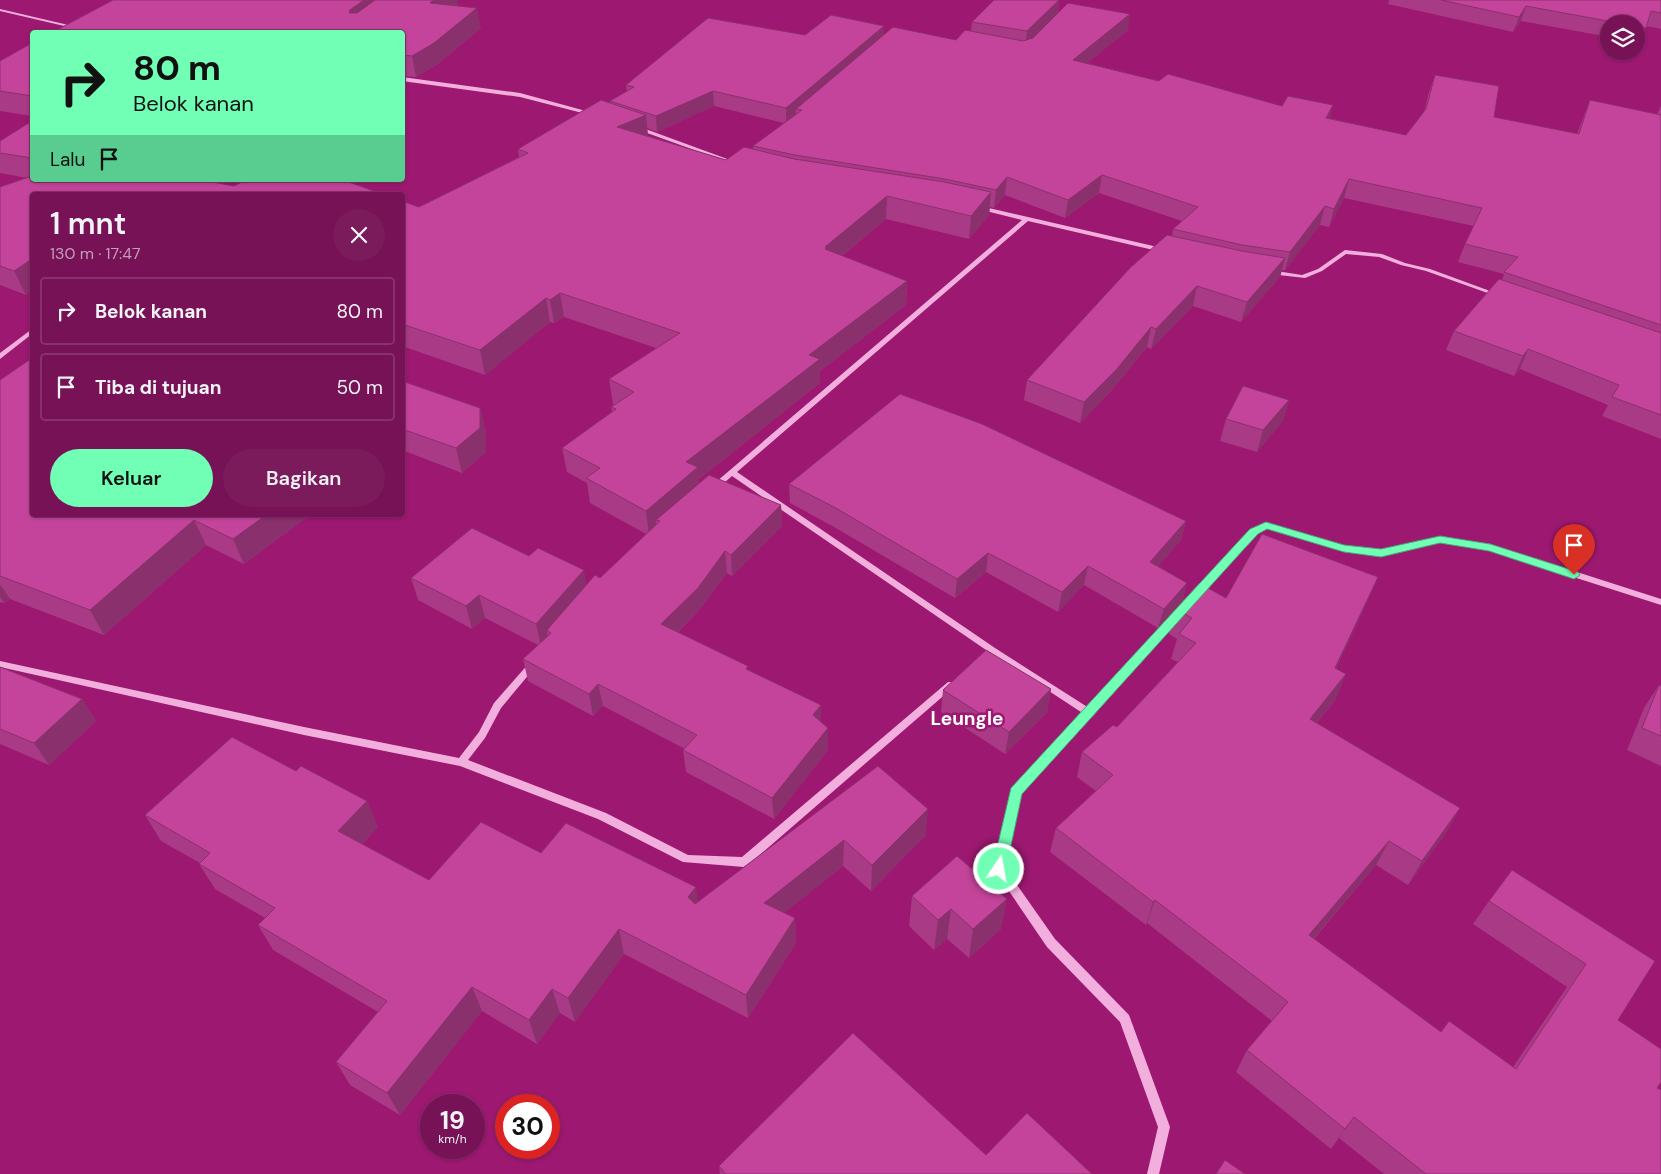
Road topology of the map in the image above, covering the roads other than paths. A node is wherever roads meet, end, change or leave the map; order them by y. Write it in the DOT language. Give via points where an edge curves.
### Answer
graph roads {
  1 [pos="0,10"];
  2 [pos="85,30"];
  3 [pos="405,79"];
  4 [pos="590,119"];
  5 [pos="634,127"];
  6 [pos="742,165"];
  7 [pos="972,207"];
  8 [pos="1028,218"];
  9 [pos="1173,253"];
  10 [pos="1265,271"];
  11 [pos="1502,296"];
  12 [pos="30,333"];
  13 [pos="0,357"];
  14 [pos="732,472"];
  15 [pos="702,497"];
  16 [pos="1661,602"];
  17 [pos="542,654"];
  18 [pos="0,664"];
  19 [pos="962,675"];
  20 [pos="1090,713"];
  21 [pos="462,762"];
  22 [pos="1153,1174"];
  1 -- 2 [label="street"];
  3 -- 4 [label="street" via="520,95 598,115"];
  5 -- 6 [label="street"];
  7 -- 8 [label="street"];
  8 -- 9 [label="street"];
  8 -- 14 [label="street"];
  10 -- 11 [label="street" via="1302,276 1320,270 1345,252 1380,255"];
  12 -- 13 [label="street"];
  14 -- 15 [label="street"];
  14 -- 20 [label="street" via="988,653"];
  16 -- 20 [label="street" via="1490,548 1440,540 1381,553 1344,548 1266,525 1240,546"];
  17 -- 21 [label="street" via="497,706 482,735"];
  18 -- 21 [label="street"];
  19 -- 21 [label="street" via="744,862 687,859 602,816"];
  20 -- 22 [label="street" via="1016,792 999,869 1051,943 1125,1019 1164,1127"];
}
